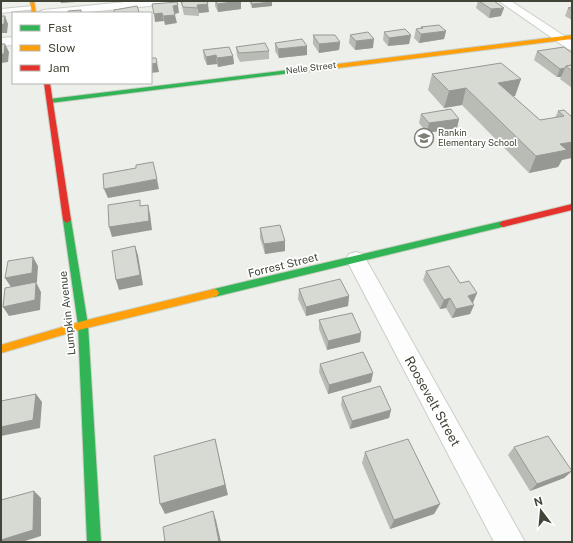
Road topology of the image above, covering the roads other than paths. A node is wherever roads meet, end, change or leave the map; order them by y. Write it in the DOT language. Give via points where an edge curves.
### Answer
graph roads {
  1 [pos="170,1"];
  2 [pos="504,1"];
  3 [pos="32,9"];
  4 [pos="1,11"];
  5 [pos="54,12"];
  6 [pos="12,15"];
  7 [pos="1,16"];
  8 [pos="566,38"];
  9 [pos="12,41"];
  10 [pos="1,42"];
  11 [pos="572,46"];
  12 [pos="47,84"];
  13 [pos="50,101"];
  14 [pos="572,207"];
  15 [pos="356,259"];
  16 [pos="83,326"];
  17 [pos="1,349"];
  18 [pos="94,542"];
  19 [pos="510,542"];
  1 -- 5 [label="street"];
  2 -- 8 [label="street"];
  3 -- 4 [label="lane"];
  6 -- 7 [label="lane"];
  8 -- 11 [label="street"];
  8 -- 13 [label="street, Nelle Street"];
  9 -- 10 [label="street"];
  12 -- 13 [label="street, Lumpkin Avenue"];
  13 -- 16 [label="street, Lumpkin Avenue"];
  14 -- 15 [label="street, Forrest Street"];
  15 -- 16 [label="street, Forrest Street"];
  15 -- 19 [label="street, Roosevelt Street"];
  16 -- 17 [label="street, Forrest Street"];
  16 -- 18 [label="street, Lumpkin Avenue"];
}
